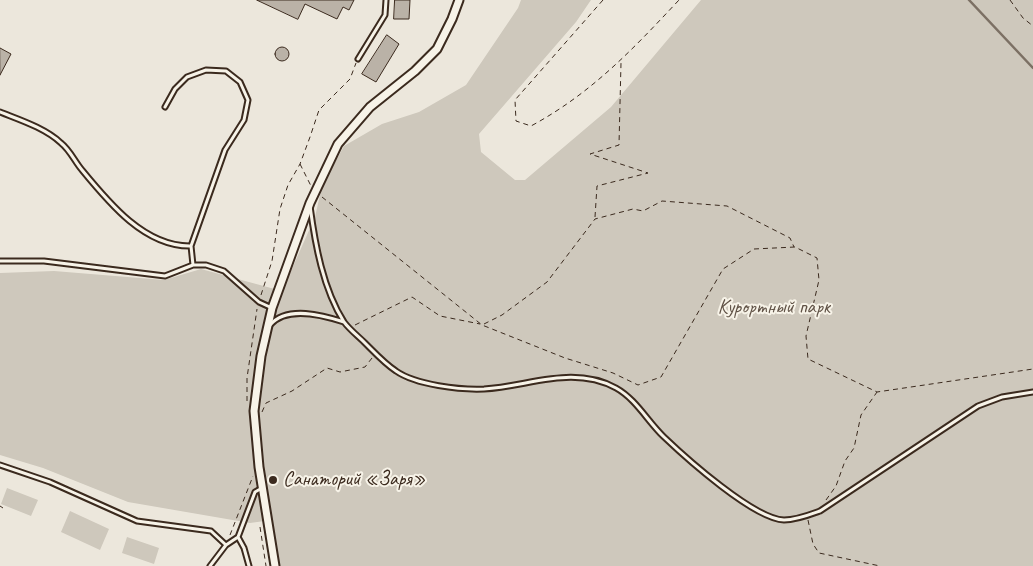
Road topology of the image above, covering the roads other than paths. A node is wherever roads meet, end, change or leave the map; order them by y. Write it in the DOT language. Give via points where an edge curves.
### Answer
graph roads {
  1 [pos="386,0"];
  2 [pos="459,0"];
  3 [pos="358,59"];
  4 [pos="165,106"];
  5 [pos="0,112"];
  6 [pos="310,204"];
  7 [pos="191,246"];
  8 [pos="0,261"];
  9 [pos="193,265"];
  10 [pos="272,308"];
  11 [pos="344,322"];
  12 [pos="267,329"];
  13 [pos="1033,392"];
  14 [pos="0,465"];
  15 [pos="262,488"];
  16 [pos="238,537"];
  17 [pos="226,545"];
  18 [pos="210,566"];
  19 [pos="249,566"];
  20 [pos="275,566"];
  1 -- 3 [label="lane" via="385,15"];
  2 -- 6 [label="street" via="437,49 370,107 338,144"];
  4 -- 7 [label="lane" via="187,77 206,70 226,71 240,82 248,100 244,120 225,150"];
  5 -- 7 [label="lane" via="25,121 61,143 97,187 136,226 160,242"];
  6 -- 10 [label="street"];
  6 -- 11 [label="lane" via="313,233 322,266 332,299"];
  7 -- 9 [label="lane"];
  8 -- 9 [label="lane" via="44,261 165,276"];
  9 -- 10 [label="lane" via="224,271 259,302"];
  10 -- 12 [label="street"];
  11 -- 12 [label="lane" via="305,313 273,321"];
  11 -- 13 [label="lane" via="397,372 425,382 455,389 484,389 570,376 595,379 618,389 663,436 743,502 783,520 820,511 978,406 1002,397"];
  12 -- 15 [label="street" via="254,411"];
  14 -- 17 [label="lane" via="50,482 137,521 211,531"];
  15 -- 16 [label="lane" via="255,492"];
  15 -- 20 [label="street"];
  16 -- 17 [label="lane"];
  16 -- 19 [label="lane"];
  17 -- 18 [label="lane"];
}
